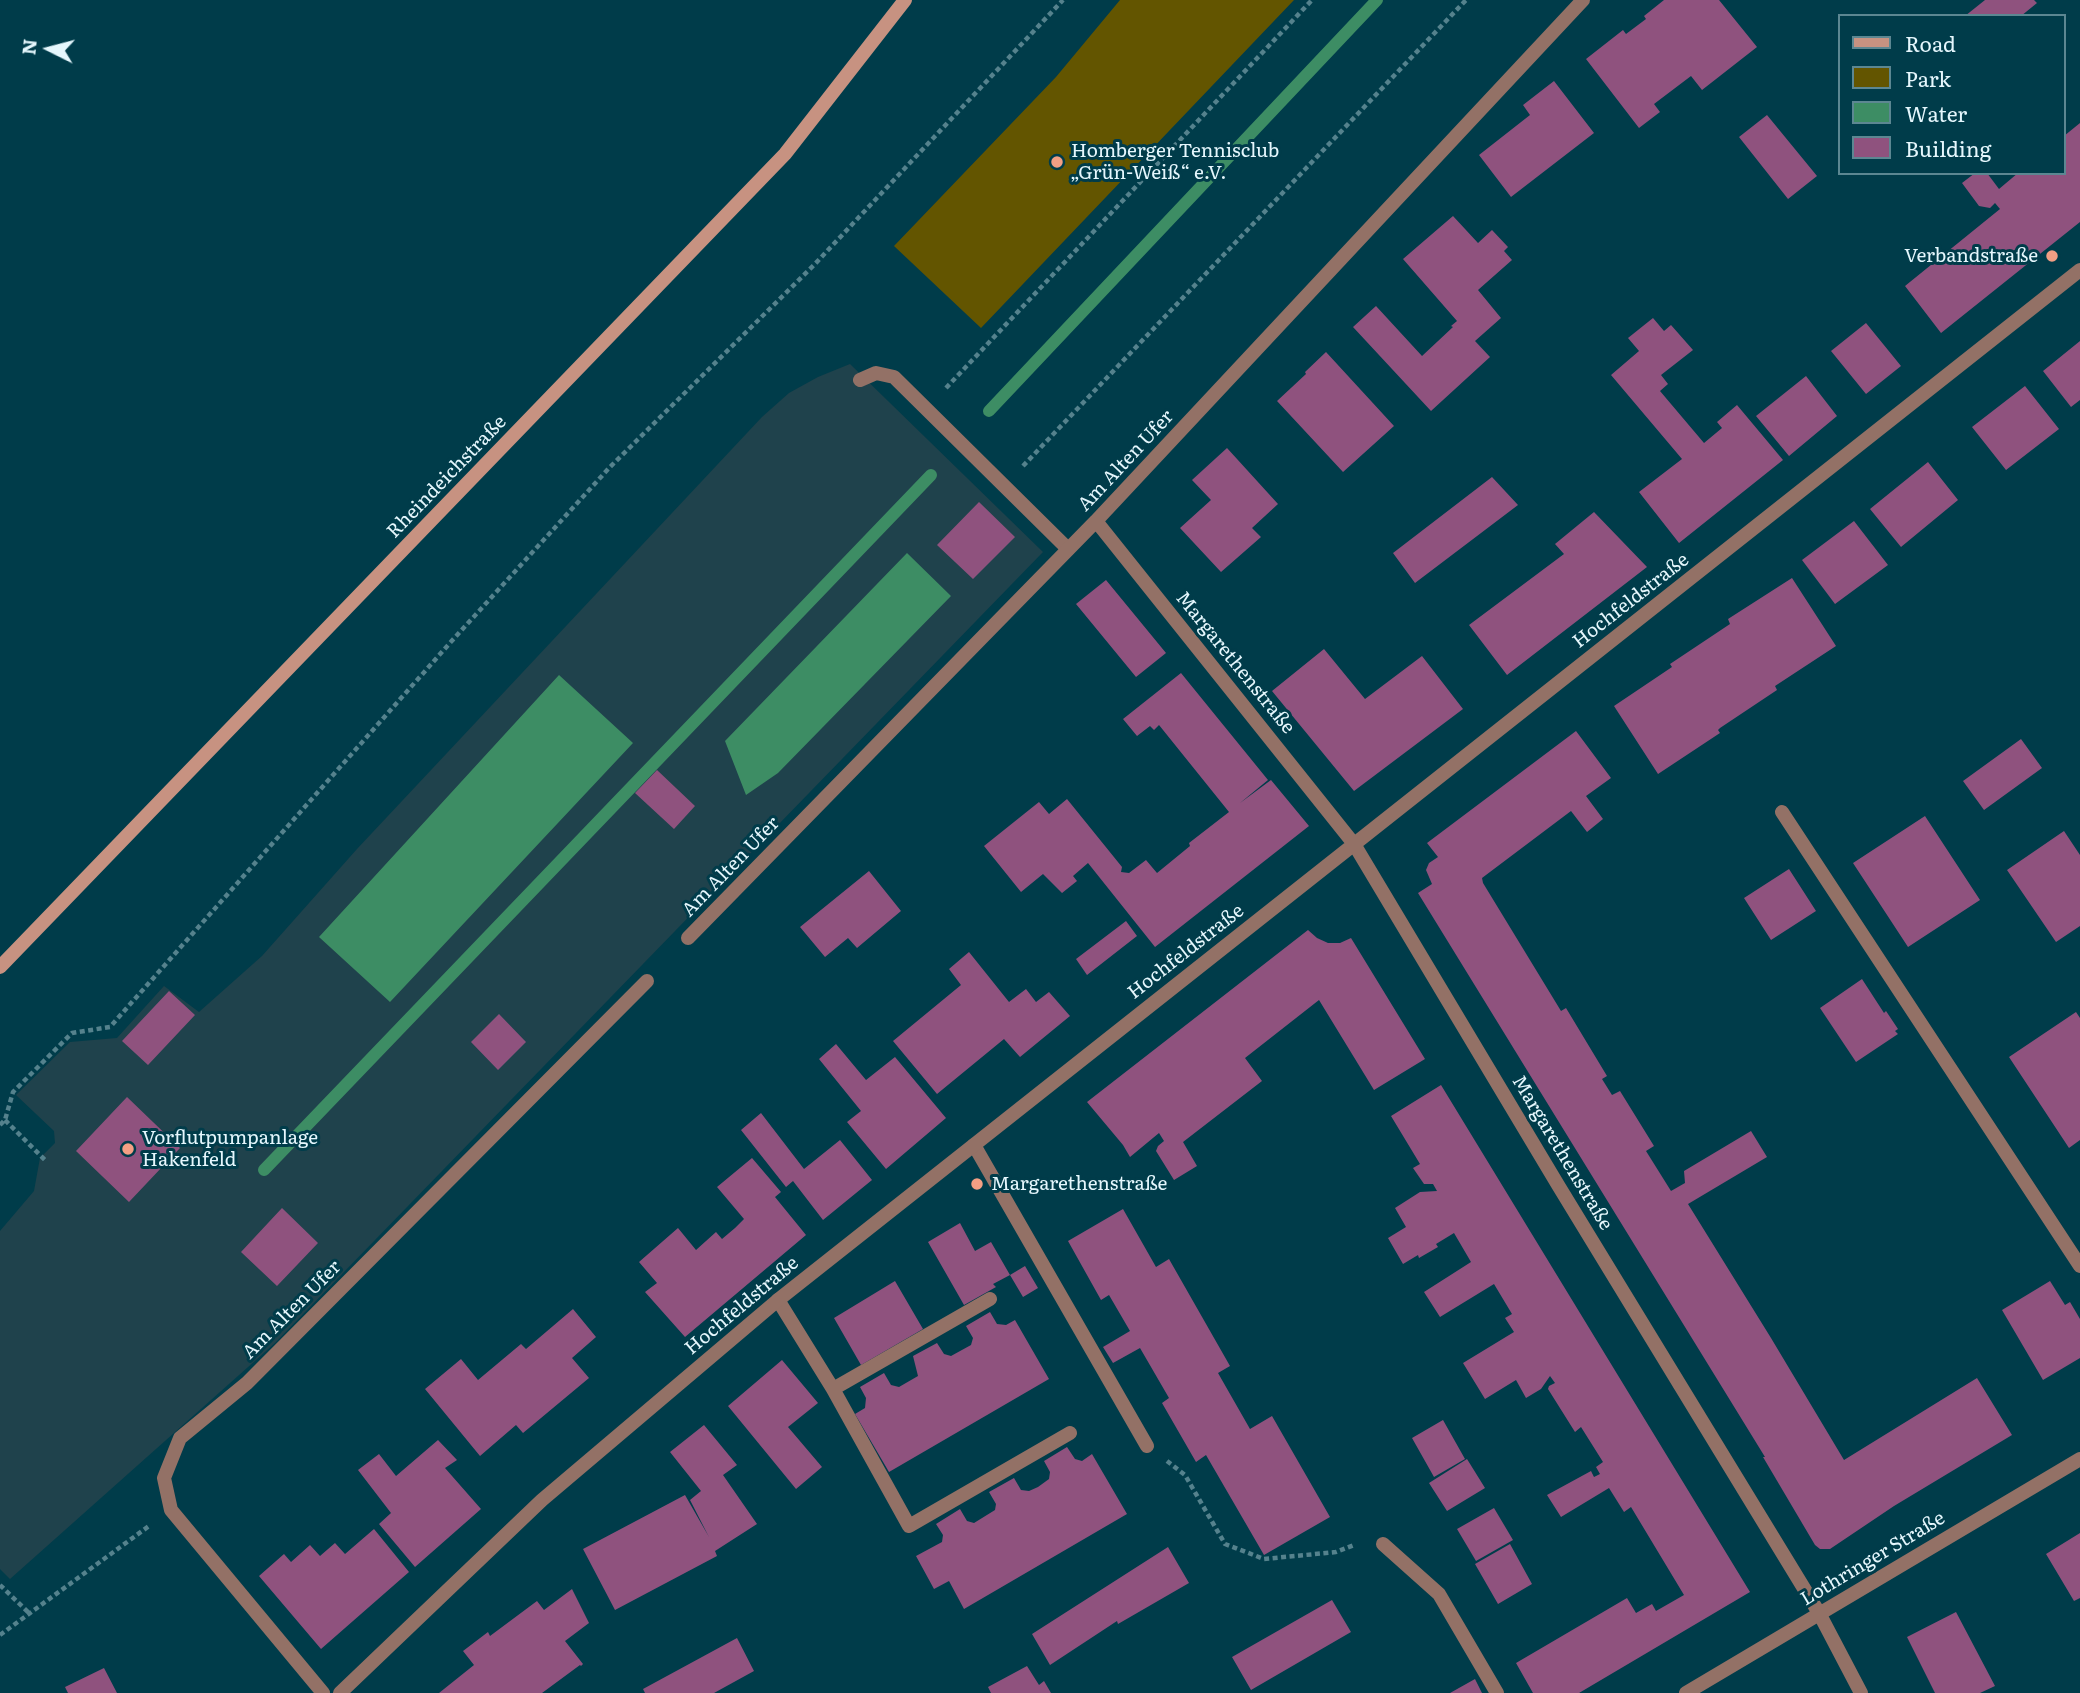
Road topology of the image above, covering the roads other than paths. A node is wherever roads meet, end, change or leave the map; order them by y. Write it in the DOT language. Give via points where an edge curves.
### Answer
graph roads {
  1 [pos="905,0"];
  2 [pos="1583,0"];
  3 [pos="2080,270"];
  4 [pos="860,380"];
  5 [pos="1097,521"];
  6 [pos="1068,549"];
  7 [pos="1782,812"];
  8 [pos="1354,844"];
  9 [pos="688,938"];
  10 [pos="0,967"];
  11 [pos="647,981"];
  12 [pos="974,1144"];
  13 [pos="2080,1266"];
  14 [pos="990,1299"];
  15 [pos="778,1300"];
  16 [pos="833,1390"];
  17 [pos="1070,1433"];
  18 [pos="1147,1446"];
  19 [pos="2080,1459"];
  20 [pos="1383,1544"];
  21 [pos="1819,1613"];
  22 [pos="323,1693"];
  23 [pos="340,1693"];
  24 [pos="1497,1693"];
  25 [pos="1686,1693"];
  26 [pos="1861,1693"];
  1 -- 10 [label="main road, Rheindeichstraße" via="785,154"];
  2 -- 5 [label="street, Am Alten Ufer"];
  3 -- 8 [label="street, Hochfeldstraße"];
  4 -- 6 [label="street" via="876,373 894,377"];
  5 -- 6 [label="street, Am Alten Ufer"];
  5 -- 8 [label="street, Margarethenstraße"];
  6 -- 9 [label="street, Am Alten Ufer"];
  7 -- 13 [label="street"];
  8 -- 12 [label="street, Hochfeldstraße"];
  8 -- 21 [label="street, Margarethenstraße"];
  11 -- 22 [label="street, Am Alten Ufer" via="247,1382 180,1438 164,1478 171,1510"];
  12 -- 15 [label="street, Hochfeldstraße"];
  12 -- 18 [label="street"];
  14 -- 16 [label="street"];
  15 -- 16 [label="street"];
  15 -- 23 [label="street, Hochfeldstraße" via="542,1500"];
  16 -- 17 [label="street" via="909,1526"];
  19 -- 21 [label="street, Lothringer Straße"];
  20 -- 24 [label="street" via="1439,1594"];
  21 -- 25 [label="street, Lothringer Straße"];
  21 -- 26 [label="street, Margarethenstraße"];
}
